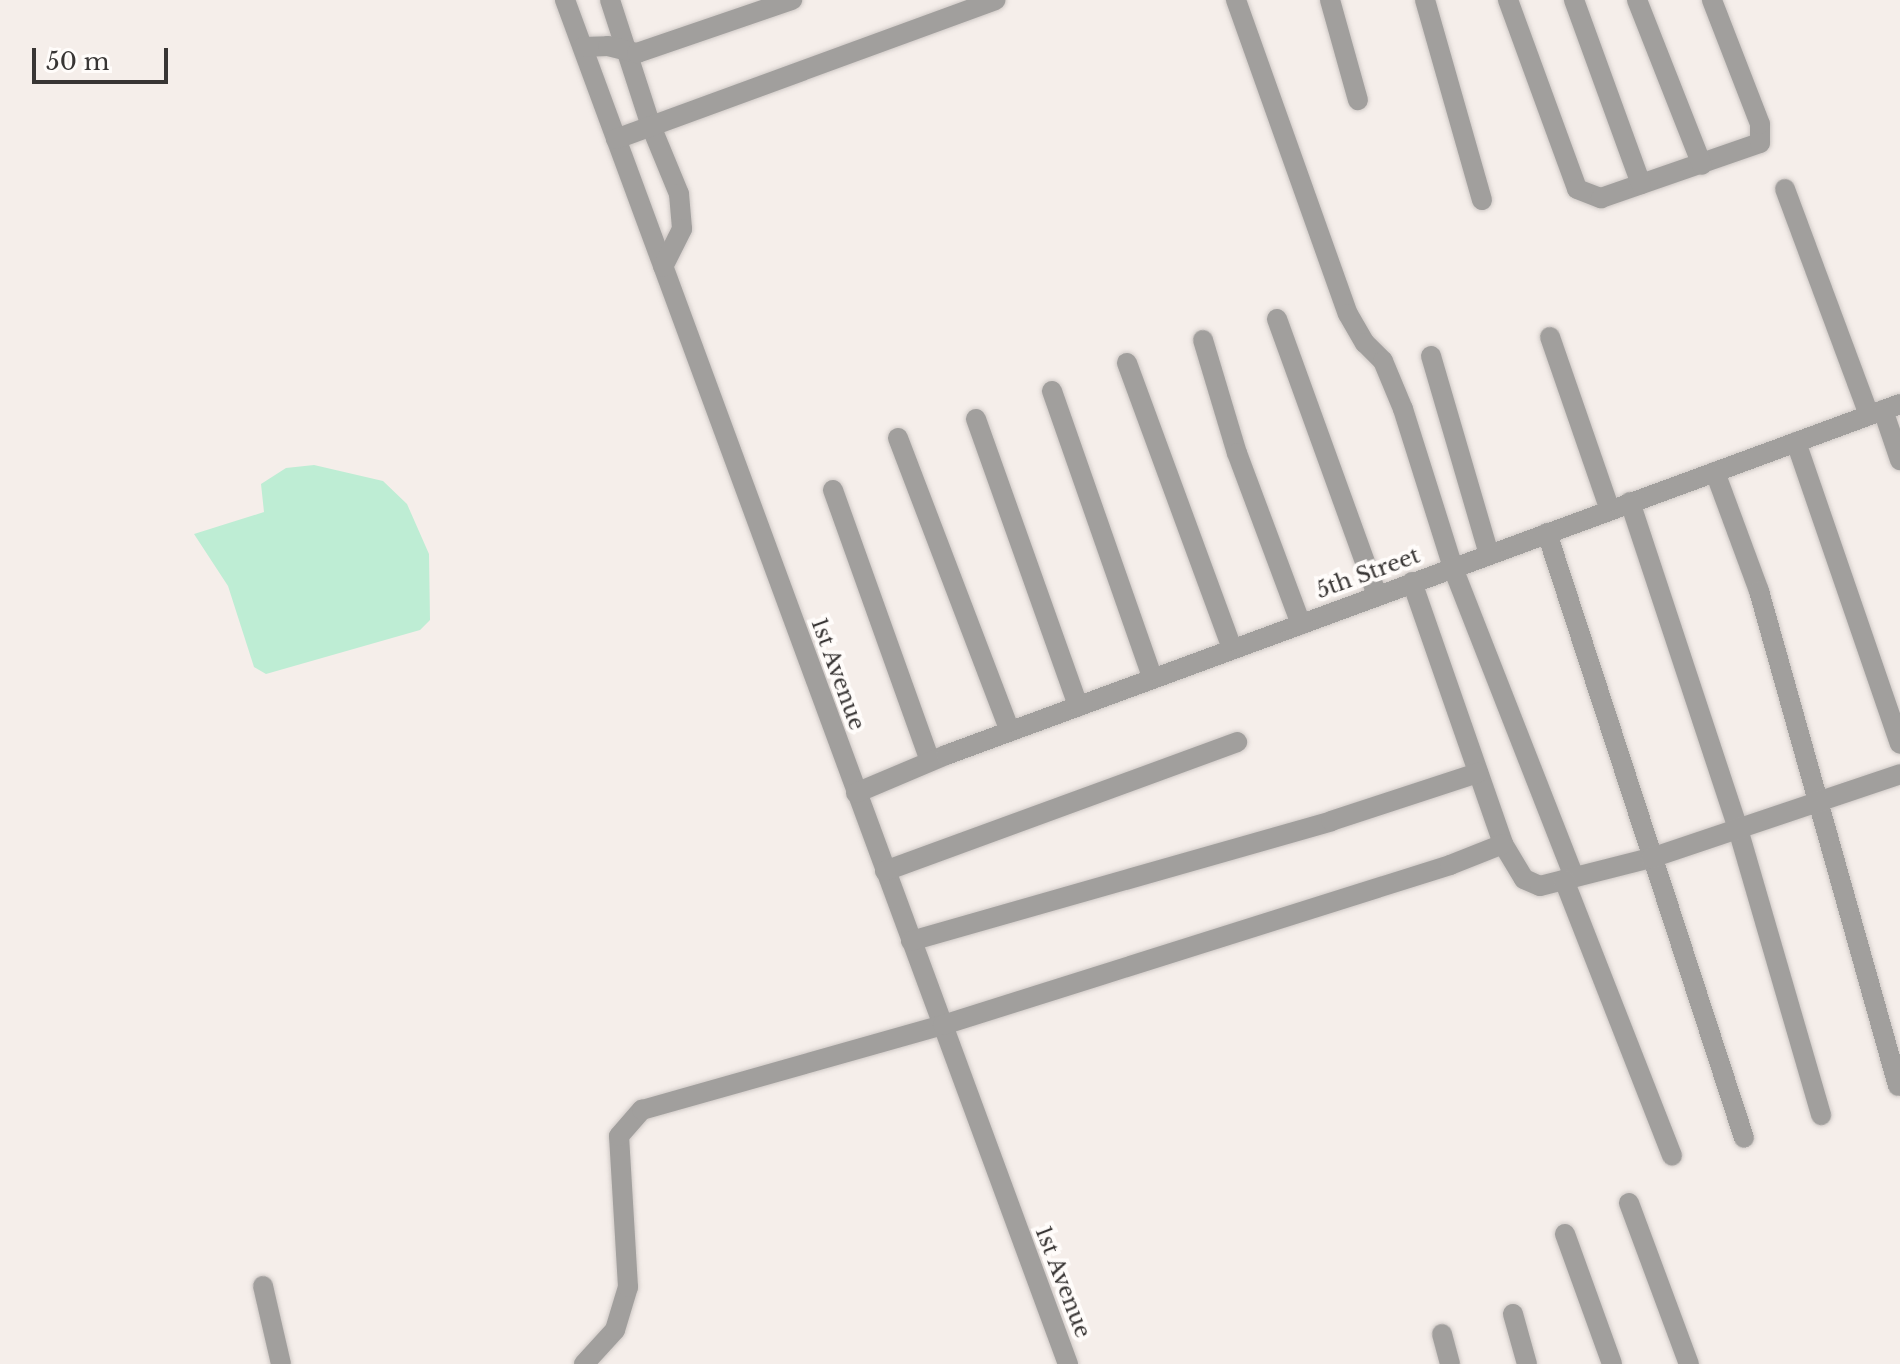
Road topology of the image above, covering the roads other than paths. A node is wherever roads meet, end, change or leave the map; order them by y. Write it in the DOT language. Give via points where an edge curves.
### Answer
graph roads {
  1 [pos="610,0"];
  2 [pos="792,0"];
  3 [pos="995,0"];
  4 [pos="1236,0"];
  5 [pos="1330,0"];
  6 [pos="1425,0"];
  7 [pos="1508,0"];
  8 [pos="1574,0"];
  9 [pos="1637,0"];
  10 [pos="1712,0"];
  11 [pos="571,1"];
  12 [pos="583,47"];
  13 [pos="626,50"];
  14 [pos="1358,100"];
  15 [pos="651,126"];
  16 [pos="616,139"];
  17 [pos="1702,165"];
  18 [pos="1641,184"];
  19 [pos="1785,189"];
  20 [pos="1482,200"];
  21 [pos="663,267"];
  22 [pos="1277,319"];
  23 [pos="1550,337"];
  24 [pos="1203,340"];
  25 [pos="1431,356"];
  26 [pos="1127,363"];
  27 [pos="1052,391"];
  28 [pos="1884,410"];
  29 [pos="976,419"];
  30 [pos="898,438"];
  31 [pos="1796,442"];
  32 [pos="1900,460"];
  33 [pos="1715,472"];
  34 [pos="833,490"];
  35 [pos="1630,502"];
  36 [pos="1610,510"];
  37 [pos="1547,533"];
  38 [pos="1489,554"];
  39 [pos="1453,568"];
  40 [pos="1412,582"];
  41 [pos="1377,596"];
  42 [pos="1301,624"];
  43 [pos="1232,649"];
  44 [pos="1153,679"];
  45 [pos="1078,706"];
  46 [pos="1010,731"];
  47 [pos="1237,742"];
  48 [pos="1900,744"];
  49 [pos="930,761"];
  50 [pos="1478,773"];
  51 [pos="1900,774"];
  52 [pos="856,793"];
  53 [pos="1822,803"];
  54 [pos="1738,829"];
  55 [pos="1503,844"];
  56 [pos="1651,858"];
  57 [pos="885,871"];
  58 [pos="1569,878"];
  59 [pos="911,941"];
  60 [pos="943,1025"];
  61 [pos="1898,1086"];
  62 [pos="1821,1115"];
  63 [pos="1744,1138"];
  64 [pos="1672,1156"];
  65 [pos="1629,1203"];
  66 [pos="1565,1234"];
  67 [pos="263,1286"];
  68 [pos="1513,1314"];
  69 [pos="1442,1334"];
  70 [pos="281,1364"];
  71 [pos="584,1364"];
  72 [pos="1068,1364"];
  73 [pos="1450,1364"];
  74 [pos="1527,1364"];
  75 [pos="1612,1364"];
  76 [pos="1689,1364"];
  1 -- 13 [label="street"];
  2 -- 13 [label="street" via="679,41 637,53"];
  3 -- 15 [label="street"];
  4 -- 39 [label="street" via="1352,322 1383,361 1403,409"];
  5 -- 14 [label="street"];
  6 -- 20 [label="street"];
  7 -- 18 [label="street" via="1577,189 1601,198"];
  8 -- 18 [label="street"];
  9 -- 17 [label="street"];
  10 -- 17 [label="street" via="1762,136 1758,144"];
  11 -- 12 [label="street, 1st Avenue"];
  12 -- 13 [label="street"];
  12 -- 16 [label="street, 1st Avenue"];
  13 -- 15 [label="street"];
  15 -- 16 [label="street"];
  15 -- 21 [label="street" via="670,163 682,212 682,229"];
  16 -- 21 [label="street, 1st Avenue"];
  17 -- 18 [label="street"];
  19 -- 28 [label="street"];
  21 -- 52 [label="street, 1st Avenue"];
  22 -- 41 [label="street"];
  23 -- 36 [label="street"];
  24 -- 42 [label="street" via="1237,453"];
  25 -- 38 [label="street"];
  26 -- 43 [label="street"];
  27 -- 44 [label="street"];
  28 -- 31 [label="street, 5th Street"];
  28 -- 32 [label="street"];
  29 -- 45 [label="street"];
  30 -- 46 [label="street"];
  31 -- 33 [label="street, 5th Street"];
  31 -- 48 [label="street"];
  33 -- 35 [label="street, 5th Street"];
  33 -- 53 [label="street" via="1759,591"];
  34 -- 49 [label="street"];
  35 -- 36 [label="street, 5th Street"];
  35 -- 54 [label="street"];
  36 -- 37 [label="street, 5th Street"];
  37 -- 38 [label="street, 5th Street"];
  37 -- 56 [label="street"];
  38 -- 39 [label="street, 5th Street"];
  39 -- 40 [label="street, 5th Street"];
  39 -- 58 [label="street"];
  40 -- 41 [label="street, 5th Street"];
  40 -- 50 [label="street"];
  41 -- 42 [label="street, 5th Street"];
  42 -- 43 [label="street, 5th Street"];
  43 -- 44 [label="street, 5th Street"];
  44 -- 45 [label="street, 5th Street"];
  45 -- 46 [label="street, 5th Street"];
  46 -- 49 [label="street, 5th Street"];
  47 -- 57 [label="street"];
  49 -- 52 [label="street, 5th Street"];
  50 -- 55 [label="street"];
  50 -- 59 [label="street" via="1331,821"];
  51 -- 53 [label="street"];
  52 -- 57 [label="street, 1st Avenue"];
  53 -- 54 [label="street"];
  53 -- 61 [label="street" via="1871,1003"];
  54 -- 56 [label="street"];
  54 -- 62 [label="street"];
  55 -- 58 [label="street" via="1524,879 1540,886"];
  55 -- 60 [label="street"];
  56 -- 58 [label="street"];
  56 -- 63 [label="street"];
  57 -- 59 [label="street, 1st Avenue"];
  58 -- 64 [label="street"];
  59 -- 60 [label="street, 1st Avenue"];
  60 -- 71 [label="street" via="633,1117 619,1136 628,1287 615,1330"];
  60 -- 72 [label="street, 1st Avenue"];
  65 -- 76 [label="street"];
  66 -- 75 [label="street"];
  67 -- 70 [label="street"];
  68 -- 74 [label="street"];
  69 -- 73 [label="street"];
}
